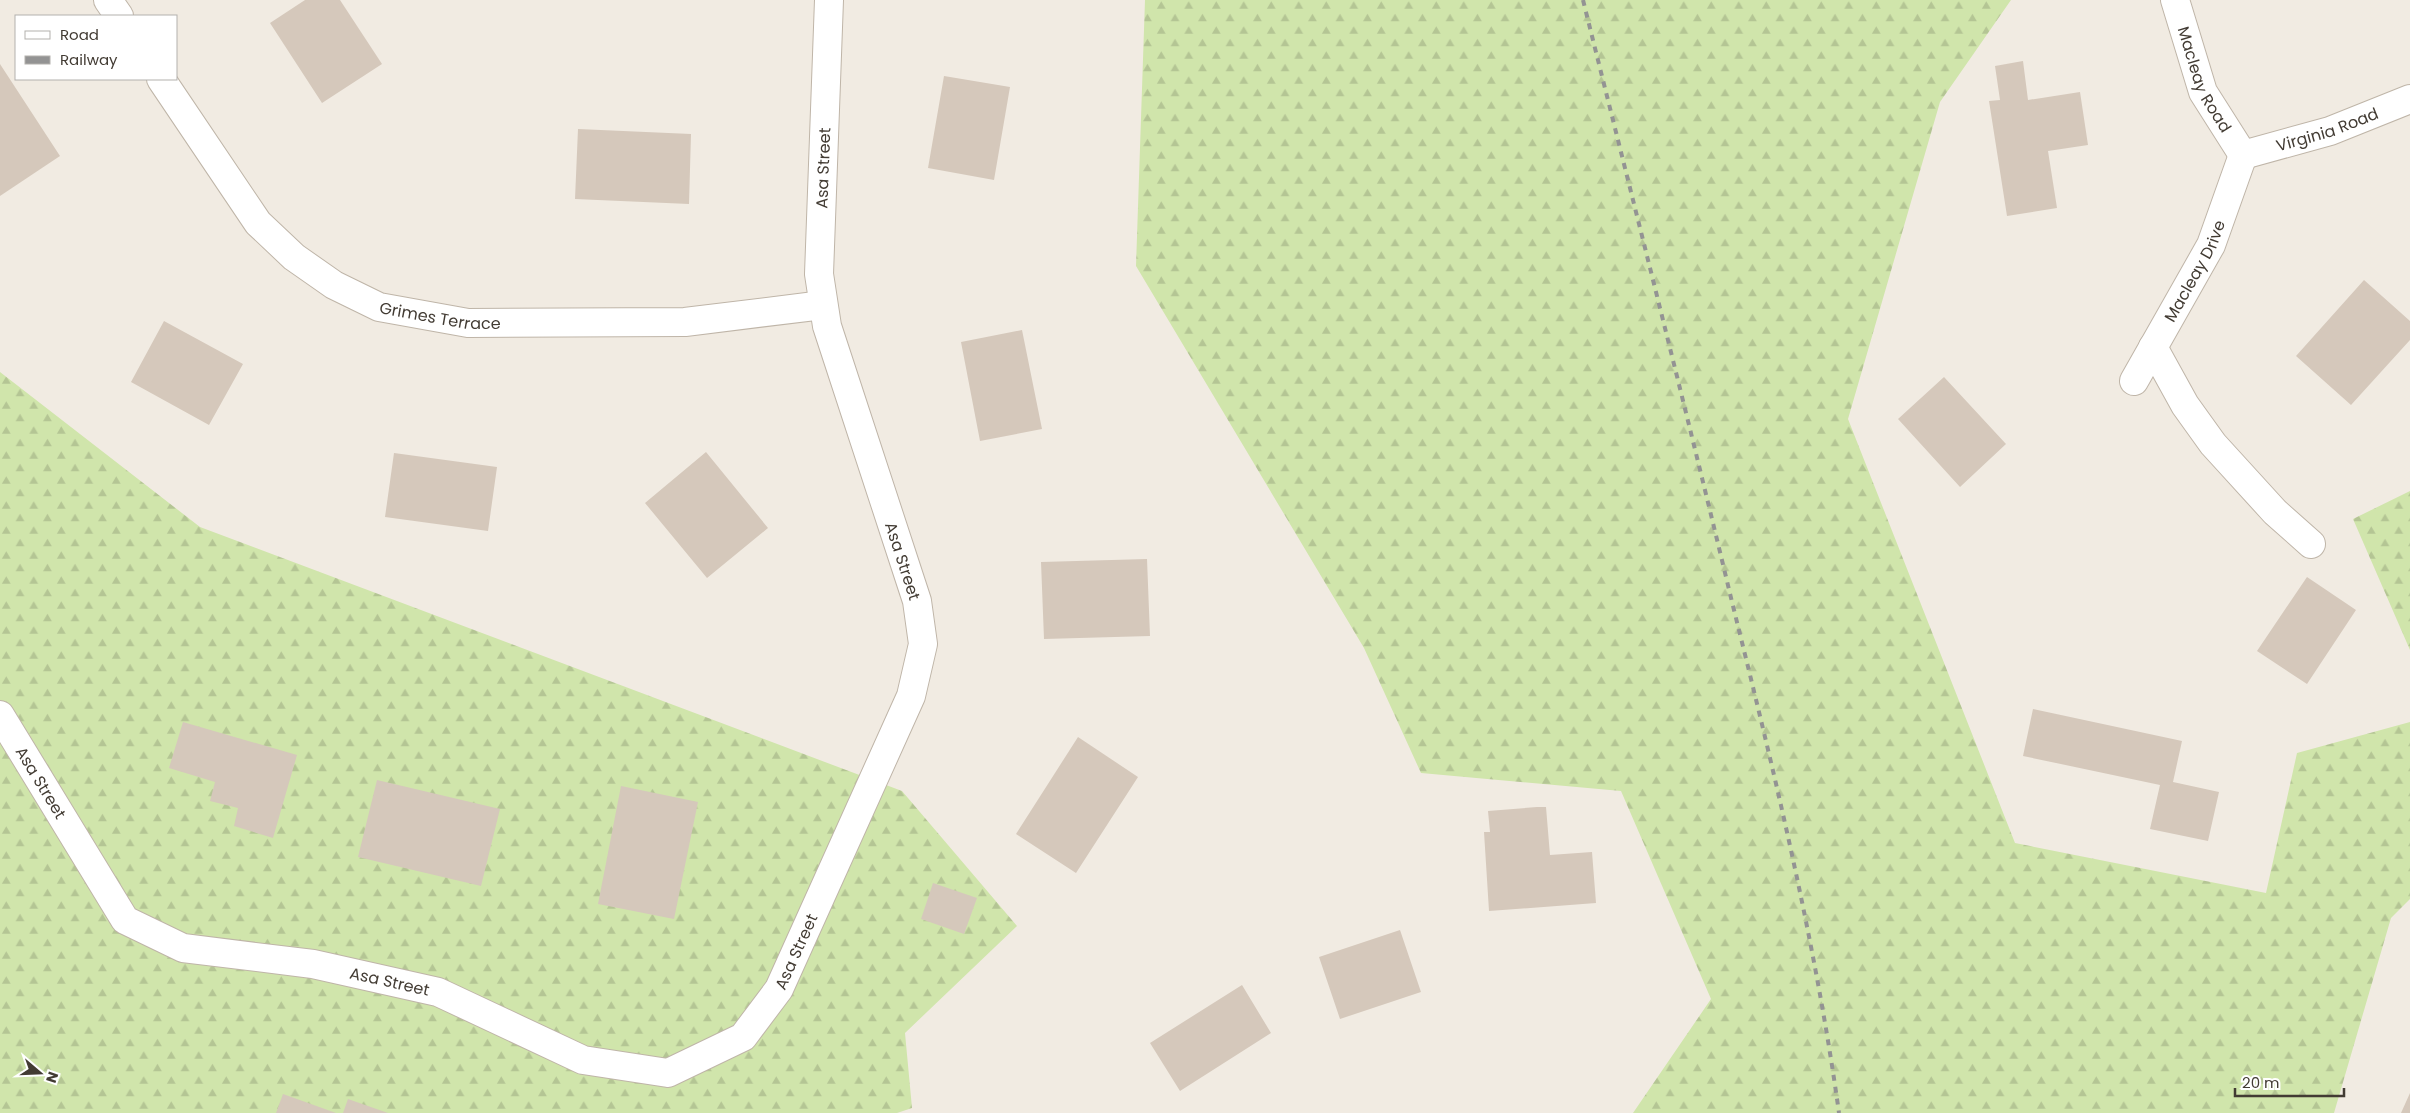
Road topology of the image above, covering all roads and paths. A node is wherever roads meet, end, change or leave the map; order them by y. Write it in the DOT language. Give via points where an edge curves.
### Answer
graph roads {
  1 [pos="108,0"];
  2 [pos="829,0"];
  3 [pos="2175,0"];
  4 [pos="118,15"];
  5 [pos="162,80"];
  6 [pos="2410,99"];
  7 [pos="2242,155"];
  8 [pos="823,305"];
  9 [pos="2153,347"];
  10 [pos="2134,380"];
  11 [pos="2311,544"];
  12 [pos="0,715"];
  1 -- 4 [label="street"];
  2 -- 8 [label="street, Asa Street" via="819,274"];
  3 -- 7 [label="street, Macleay Road" via="2202,92"];
  5 -- 8 [label="street, Grimes Terrace" via="258,222 294,257 334,286 379,307 478,323 685,322"];
  6 -- 7 [label="street, Virginia Road" via="2330,131"];
  7 -- 9 [label="street, Macleay Drive" via="2211,245"];
  8 -- 12 [label="street, Asa Street" via="826,326 917,601 923,644 911,696 780,989 743,1037 668,1073 583,1060 438,992 313,964 183,948 125,920"];
  9 -- 10 [label="street, Macleay Drive"];
  9 -- 11 [label="street" via="2185,405 2213,444 2275,512"];
}
